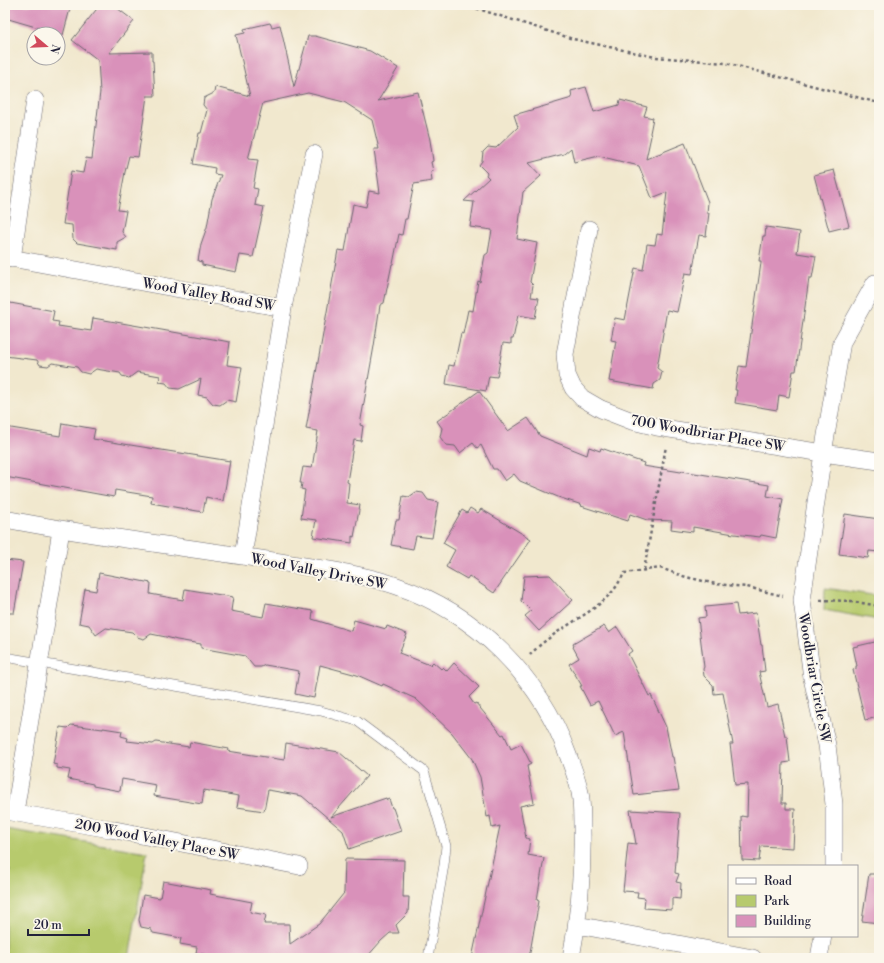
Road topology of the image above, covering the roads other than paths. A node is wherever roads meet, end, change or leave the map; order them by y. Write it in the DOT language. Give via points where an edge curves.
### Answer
graph roads {
  1 [pos="35,100"];
  2 [pos="314,154"];
  3 [pos="589,229"];
  4 [pos="8,258"];
  5 [pos="875,283"];
  6 [pos="283,308"];
  7 [pos="823,452"];
  8 [pos="879,461"];
  9 [pos="5,519"];
  10 [pos="61,530"];
  11 [pos="243,556"];
  12 [pos="5,657"];
  13 [pos="40,663"];
  14 [pos="10,812"];
  15 [pos="834,865"];
  16 [pos="299,866"];
  17 [pos="577,925"];
  18 [pos="823,937"];
  19 [pos="428,958"];
  20 [pos="571,958"];
  21 [pos="753,958"];
  22 [pos="819,958"];
  1 -- 4 [label="street"];
  2 -- 6 [label="street"];
  3 -- 7 [label="street, 700 Woodbriar Place SW" via="565,354 567,375 572,388 582,398 601,410 632,421 668,429"];
  4 -- 6 [label="street, Wood Valley Road SW"];
  5 -- 7 [label="street, Woodbriar Circle SW" via="842,342"];
  6 -- 11 [label="street, Wood Valley Road SW"];
  7 -- 8 [label="street"];
  7 -- 15 [label="street, Woodbriar Circle SW" via="802,600 812,678 827,745 834,804"];
  9 -- 10 [label="street, Wood Valley Drive SW"];
  10 -- 11 [label="street, Wood Valley Drive SW"];
  10 -- 13 [label="street, 200 Wood Valley Place SW"];
  11 -- 17 [label="street, Wood Valley Drive SW" via="372,579 411,592 447,609 466,622 518,668 536,692 564,743 581,799 583,861"];
  12 -- 13 [label="lane"];
  13 -- 14 [label="street, 200 Wood Valley Place SW"];
  13 -- 19 [label="lane" via="321,711 357,721 394,748 424,771 446,846"];
  14 -- 16 [label="street, 200 Wood Valley Place SW"];
  17 -- 20 [label="street, Wood Valley Drive SW"];
  17 -- 21 [label="street"];
  18 -- 22 [label="street"];
}
